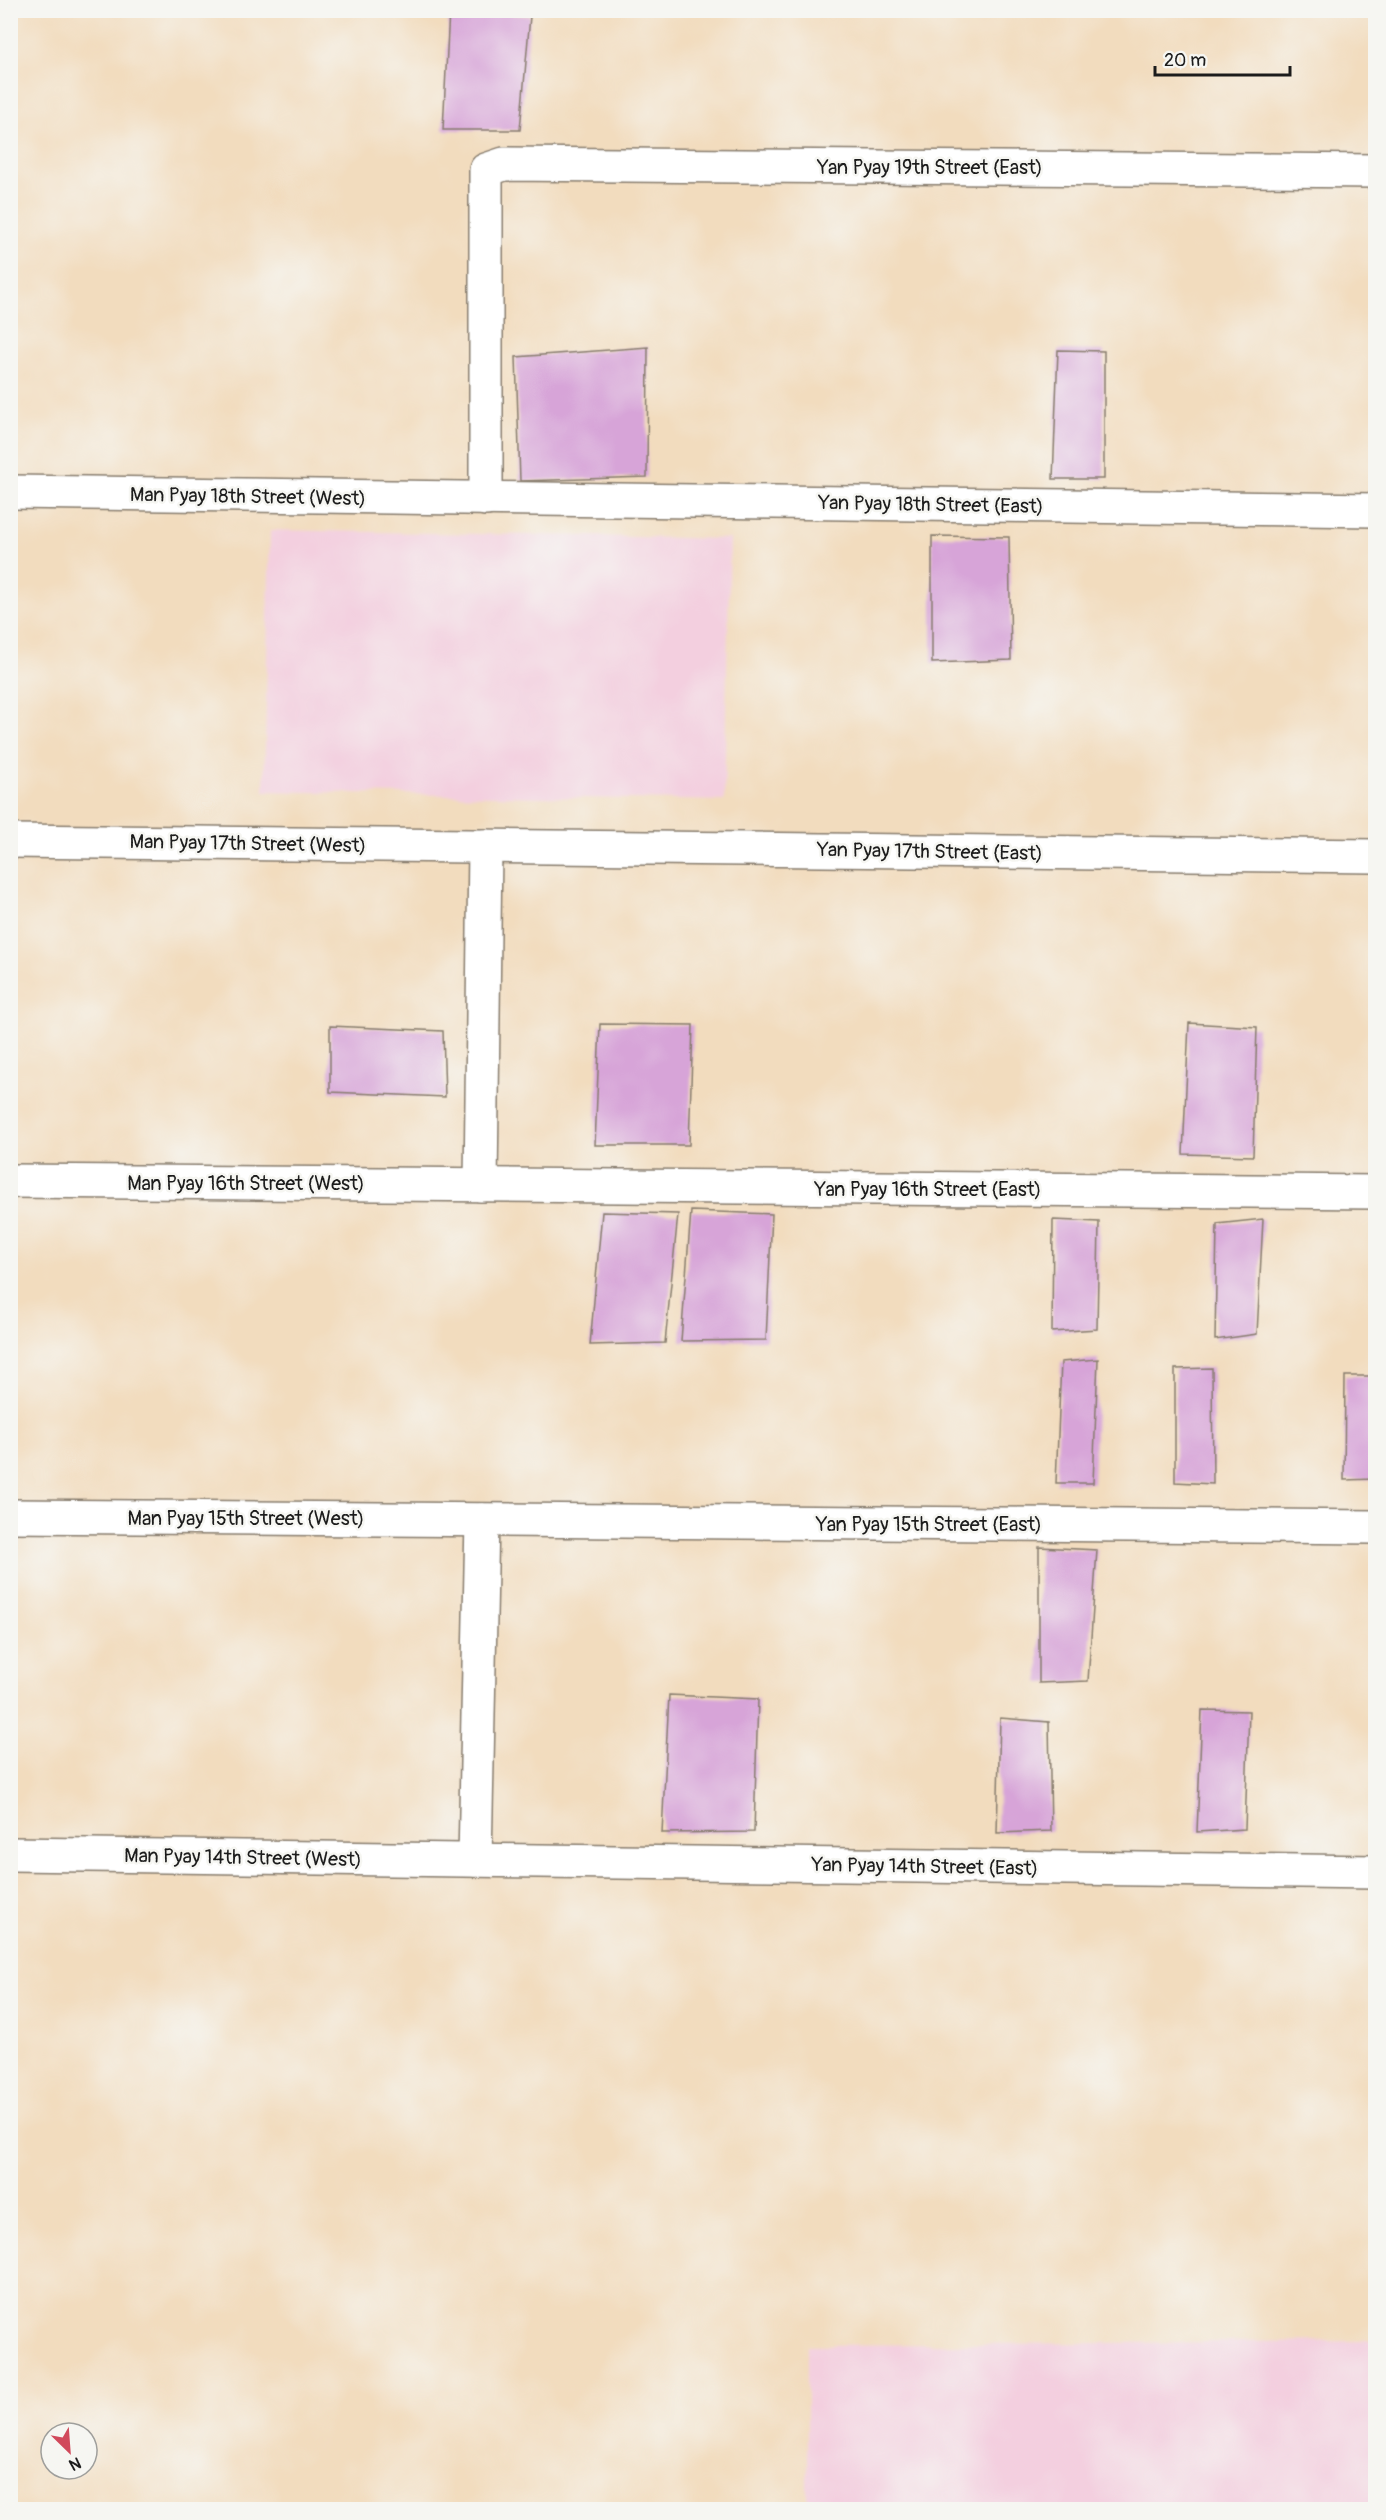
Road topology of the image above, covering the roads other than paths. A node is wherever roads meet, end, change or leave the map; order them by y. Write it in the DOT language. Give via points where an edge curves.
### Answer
graph roads {
  1 [pos="1376,171"];
  2 [pos="10,492"];
  3 [pos="486,499"];
  4 [pos="1376,510"];
  5 [pos="10,841"];
  6 [pos="485,846"];
  7 [pos="1376,856"];
  8 [pos="10,1181"];
  9 [pos="481,1185"];
  10 [pos="1376,1192"];
  11 [pos="10,1516"];
  12 [pos="482,1520"];
  13 [pos="1376,1527"];
  14 [pos="10,1854"];
  15 [pos="475,1860"];
  16 [pos="1376,1872"];
  1 -- 3 [label="street, Yan Pyay 19th Street (East)" via="504,164 486,170"];
  2 -- 3 [label="street, Man Pyay 18th Street (West)"];
  3 -- 4 [label="street, Yan Pyay 18th Street (East)"];
  5 -- 6 [label="street, Man Pyay 17th Street (West)"];
  6 -- 7 [label="street, Yan Pyay 17th Street (East)"];
  6 -- 9 [label="street"];
  8 -- 9 [label="street, Man Pyay 16th Street (West)"];
  9 -- 10 [label="street, Yan Pyay 16th Street (East)"];
  11 -- 12 [label="street, Man Pyay 15th Street (West)"];
  12 -- 13 [label="street, Yan Pyay 15th Street (East)"];
  12 -- 15 [label="street"];
  14 -- 15 [label="street, Man Pyay 14th Street (West)"];
  15 -- 16 [label="street, Yan Pyay 14th Street (East)"];
}
